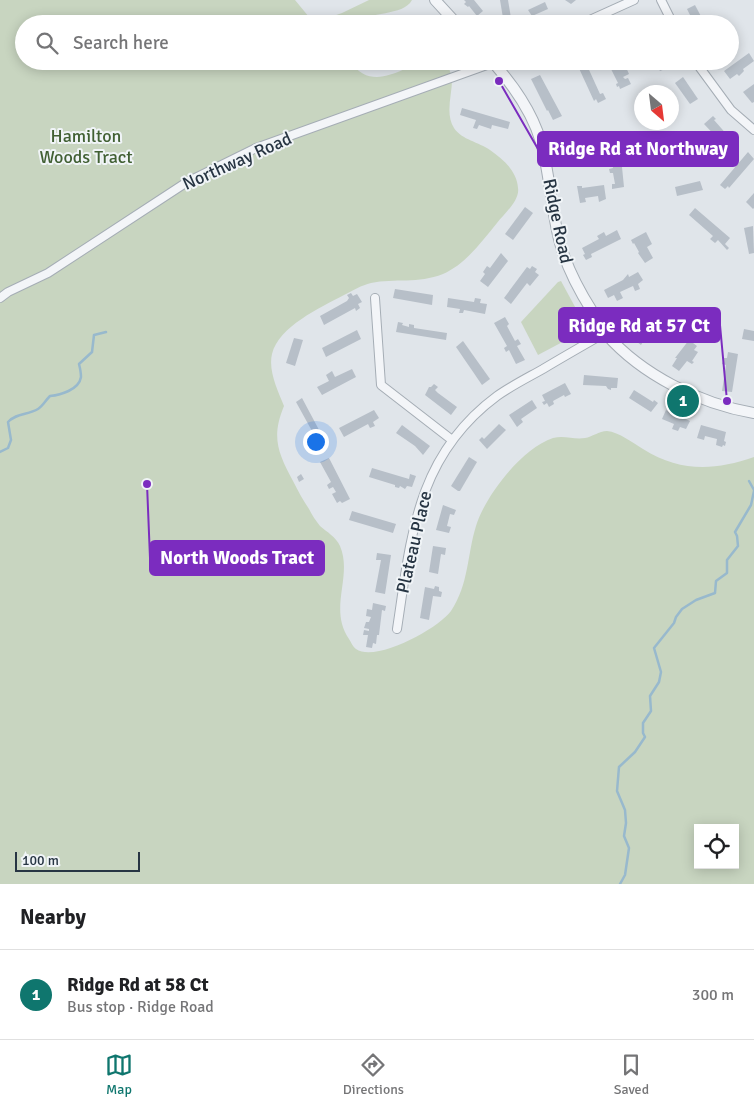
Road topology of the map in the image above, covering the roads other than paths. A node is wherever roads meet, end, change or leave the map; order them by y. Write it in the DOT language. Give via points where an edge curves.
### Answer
graph roads {
  1 [pos="435,0"];
  2 [pos="634,0"];
  3 [pos="661,0"];
  4 [pos="449,15"];
  5 [pos="601,15"];
  6 [pos="668,15"];
  7 [pos="473,70"];
  8 [pos="501,70"];
  9 [pos="702,70"];
  10 [pos="754,130"];
  11 [pos="0,298"];
  12 [pos="375,298"];
  13 [pos="605,333"];
  14 [pos="754,412"];
  15 [pos="452,440"];
  16 [pos="396,629"];
  1 -- 4 [label="street"];
  2 -- 5 [label="street"];
  3 -- 6 [label="street"];
  7 -- 11 [label="street, Northway Road" via="225,162 176,189 48,273"];
  8 -- 13 [label="street, Ridge Road" via="537,130 564,259"];
  9 -- 10 [label="street" via="731,110"];
  12 -- 15 [label="street" via="381,385"];
  13 -- 14 [label="street, Ridge Road" via="644,369 702,400"];
  13 -- 15 [label="street, Plateau Place" via="504,391"];
  15 -- 16 [label="street, Plateau Place" via="429,479 418,510"];
}
